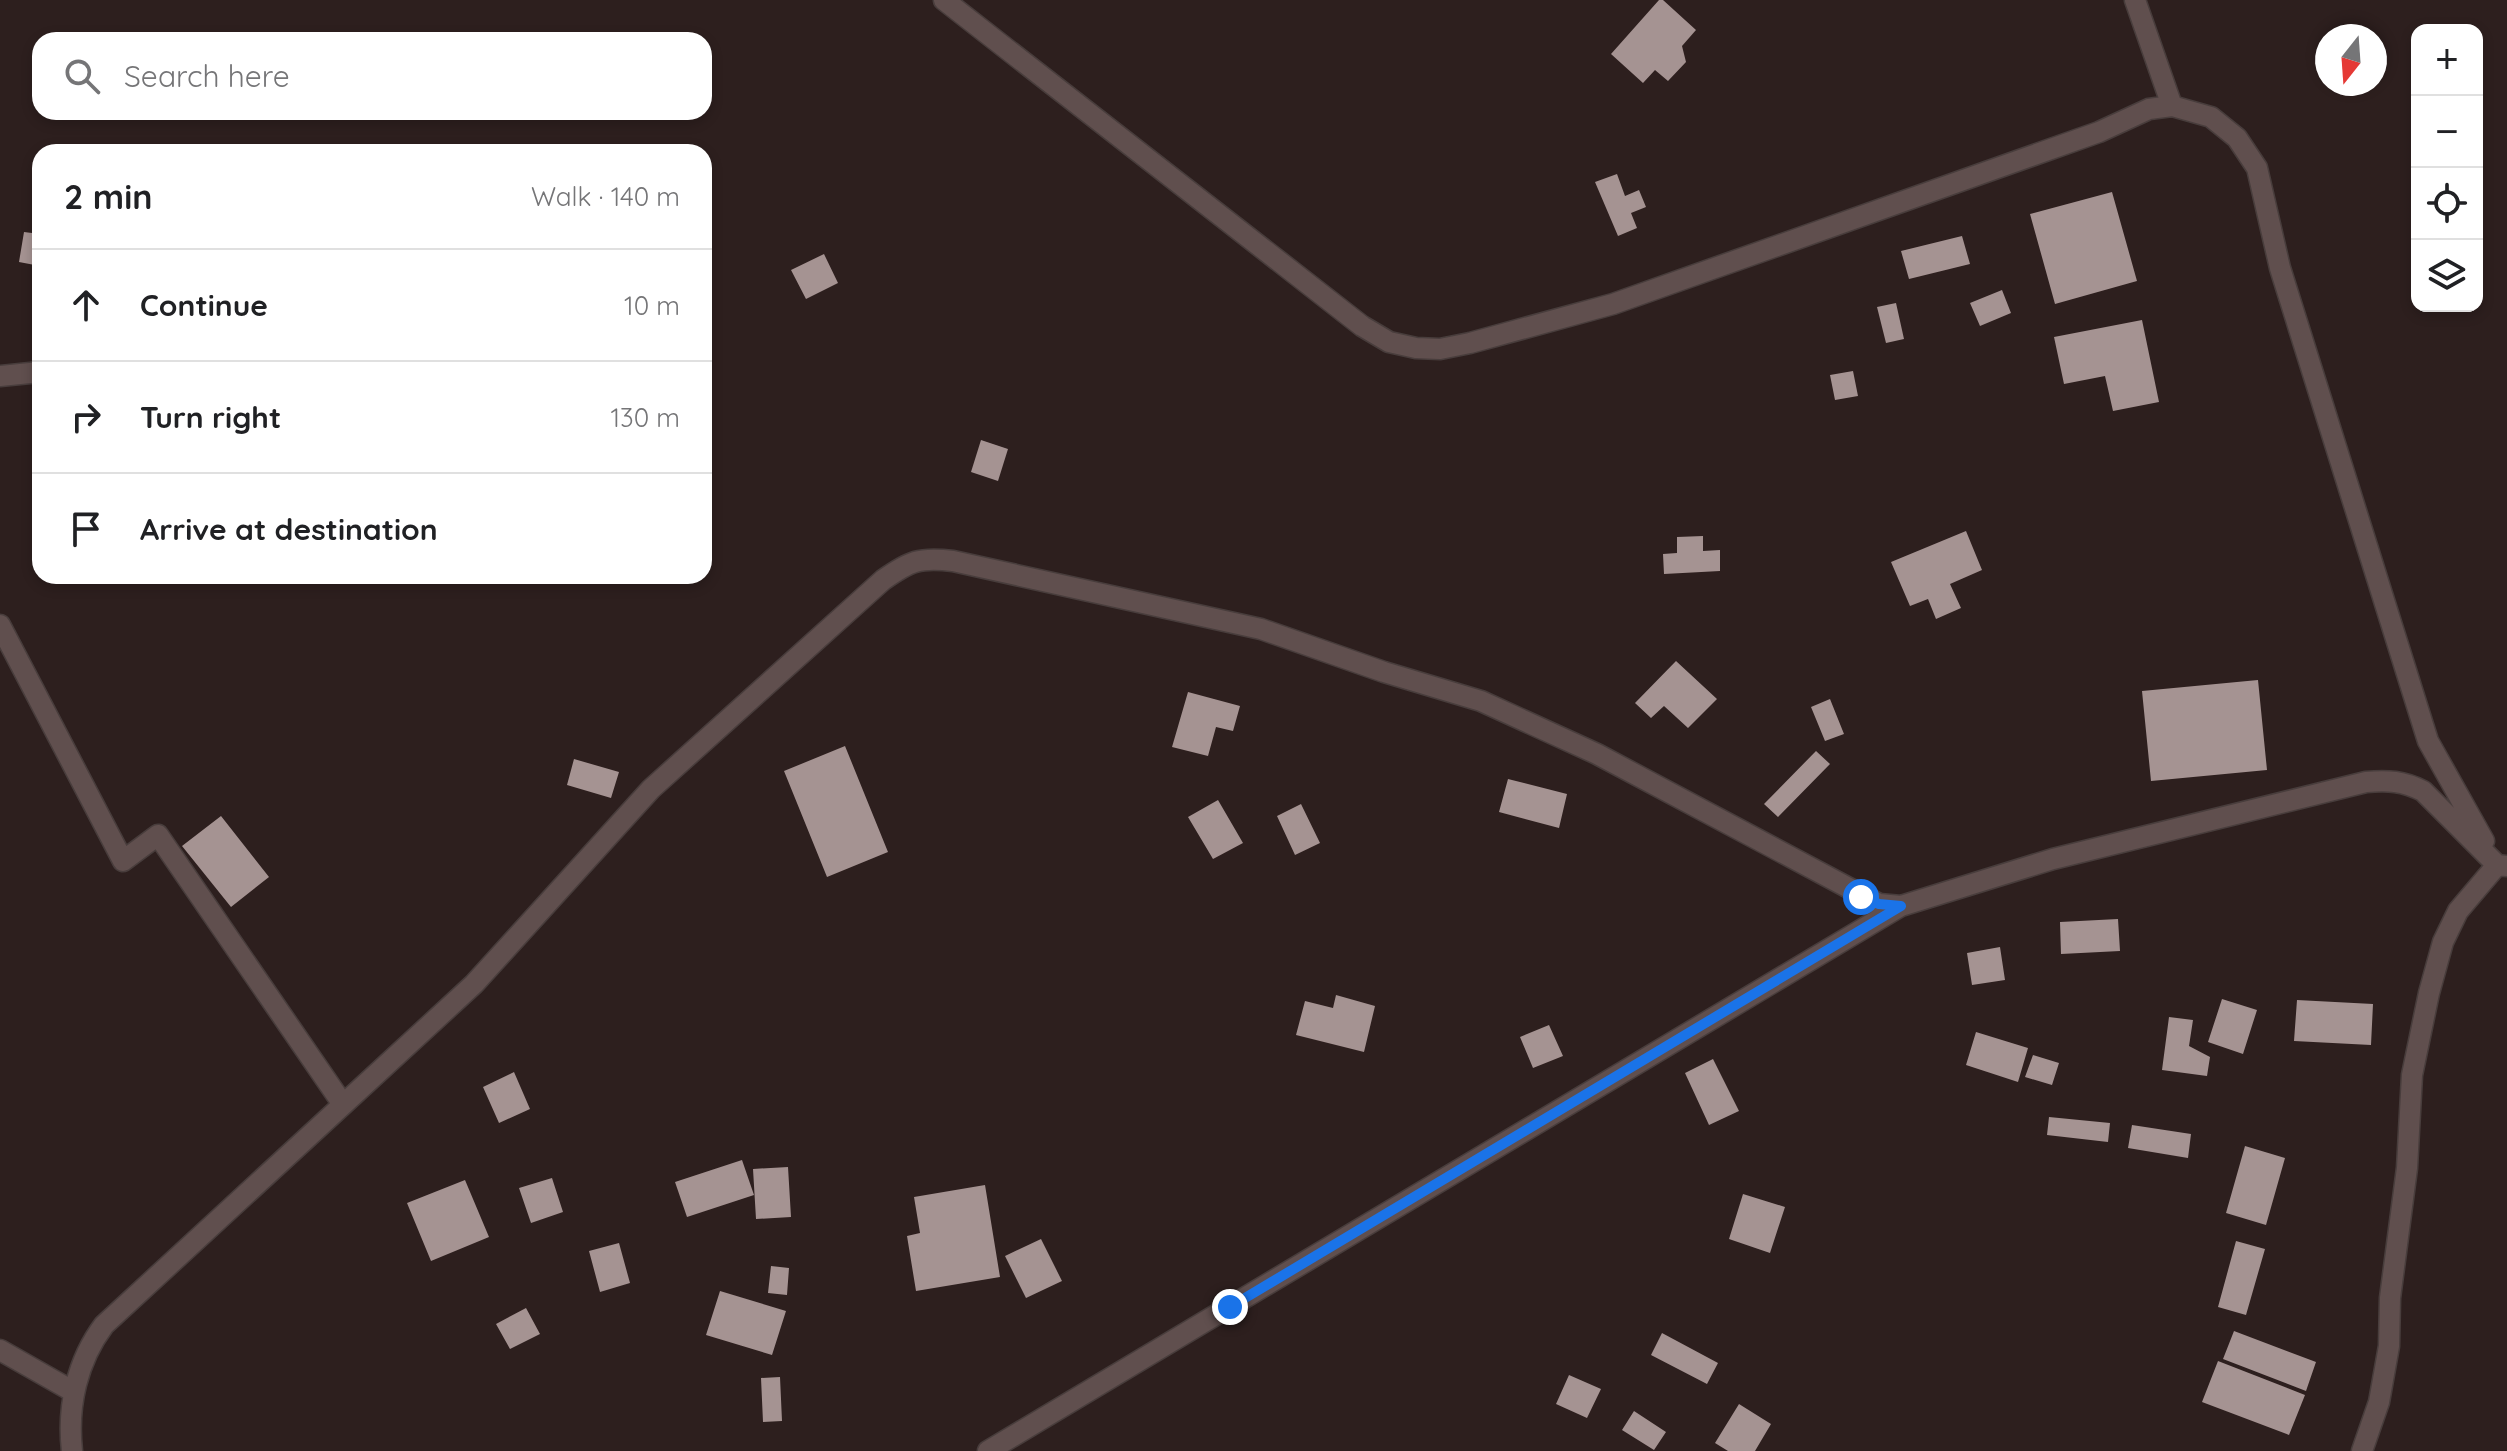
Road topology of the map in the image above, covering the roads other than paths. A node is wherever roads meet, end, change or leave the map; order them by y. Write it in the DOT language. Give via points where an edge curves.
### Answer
graph roads {
  1 [pos="944,0"];
  2 [pos="2135,0"];
  3 [pos="2172,106"];
  4 [pos="32,373"];
  5 [pos="0,376"];
  6 [pos="0,625"];
  7 [pos="2502,865"];
  8 [pos="1901,906"];
  9 [pos="342,1103"];
  10 [pos="0,1350"];
  11 [pos="74,1392"];
  12 [pos="72,1451"];
  13 [pos="988,1451"];
  14 [pos="2362,1451"];
  1 -- 3 [label="street" via="1362,326 1389,342 1416,348 1470,343 1613,304 2099,132 2149,109"];
  2 -- 3 [label="street"];
  3 -- 7 [label="street" via="2211,117 2237,138 2257,168 2280,268 2428,741"];
  4 -- 5 [label="street"];
  6 -- 9 [label="street" via="123,861 158,835"];
  7 -- 8 [label="street" via="2430,796 2391,780 2053,859"];
  7 -- 14 [label="street" via="2458,911 2429,993 2412,1075 2389,1346 2379,1402"];
  8 -- 9 [label="street" via="1861,897 1597,754 1481,701 1261,629 964,563 919,559 883,580 651,789 474,984"];
  8 -- 13 [label="street"];
  9 -- 11 [label="street" via="104,1325 82,1363"];
  10 -- 11 [label="street"];
  11 -- 12 [label="street"];
}
